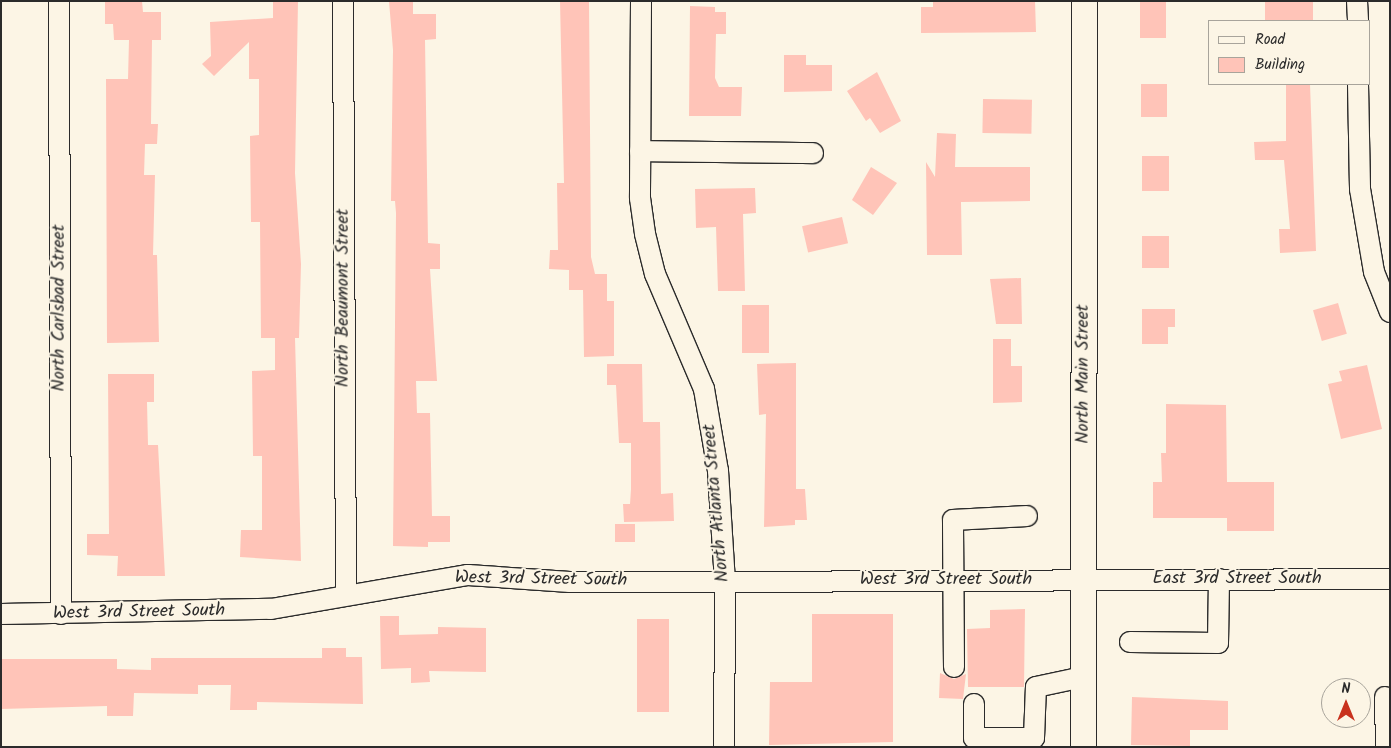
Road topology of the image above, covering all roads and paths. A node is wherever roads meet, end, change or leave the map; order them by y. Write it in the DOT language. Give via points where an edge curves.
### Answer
graph roads {
  1 [pos="59,1"];
  2 [pos="344,1"];
  3 [pos="641,1"];
  4 [pos="1084,1"];
  5 [pos="1357,1"];
  6 [pos="1358,20"];
  7 [pos="1358,85"];
  8 [pos="640,151"];
  9 [pos="813,153"];
  10 [pos="1390,312"];
  11 [pos="1027,516"];
  12 [pos="1084,579"];
  13 [pos="1390,579"];
  14 [pos="954,580"];
  15 [pos="1219,580"];
  16 [pos="725,582"];
  17 [pos="346,594"];
  18 [pos="1,614"];
  19 [pos="61,614"];
  20 [pos="1130,642"];
  21 [pos="954,668"];
  22 [pos="1083,677"];
  23 [pos="1386,697"];
  24 [pos="974,704"];
  25 [pos="724,747"];
  26 [pos="1083,747"];
  27 [pos="1386,747"];
  1 -- 19 [label="street, North Carlsbad Street"];
  2 -- 17 [label="street, North Beaumont Street"];
  3 -- 8 [label="street, North Atlanta Street"];
  4 -- 12 [label="main road, North Main Street"];
  5 -- 6 [label="street"];
  7 -- 10 [label="street" via="1360,189 1374,272"];
  8 -- 9 [label="street"];
  8 -- 16 [label="street, North Atlanta Street" via="645,234 655,274 704,389 712,424"];
  11 -- 14 [label="street" via="953,520"];
  12 -- 14 [label="street, West 3rd Street South"];
  12 -- 15 [label="street, East 3rd Street South"];
  12 -- 22 [label="main road, North Main Street"];
  13 -- 15 [label="street, East 3rd Street South"];
  14 -- 16 [label="street, West 3rd Street South"];
  14 -- 21 [label="street"];
  15 -- 20 [label="street" via="1218,643"];
  16 -- 17 [label="street, West 3rd Street South" via="468,575"];
  16 -- 25 [label="street, North Atlanta Street"];
  17 -- 19 [label="street, West 3rd Street South" via="271,609 223,613"];
  18 -- 19 [label="street, West 3rd Street South"];
  22 -- 24 [label="street" via="1036,687 1034,738 974,738"];
  22 -- 26 [label="main road, North Main Street"];
  23 -- 27 [label="street"];
}
